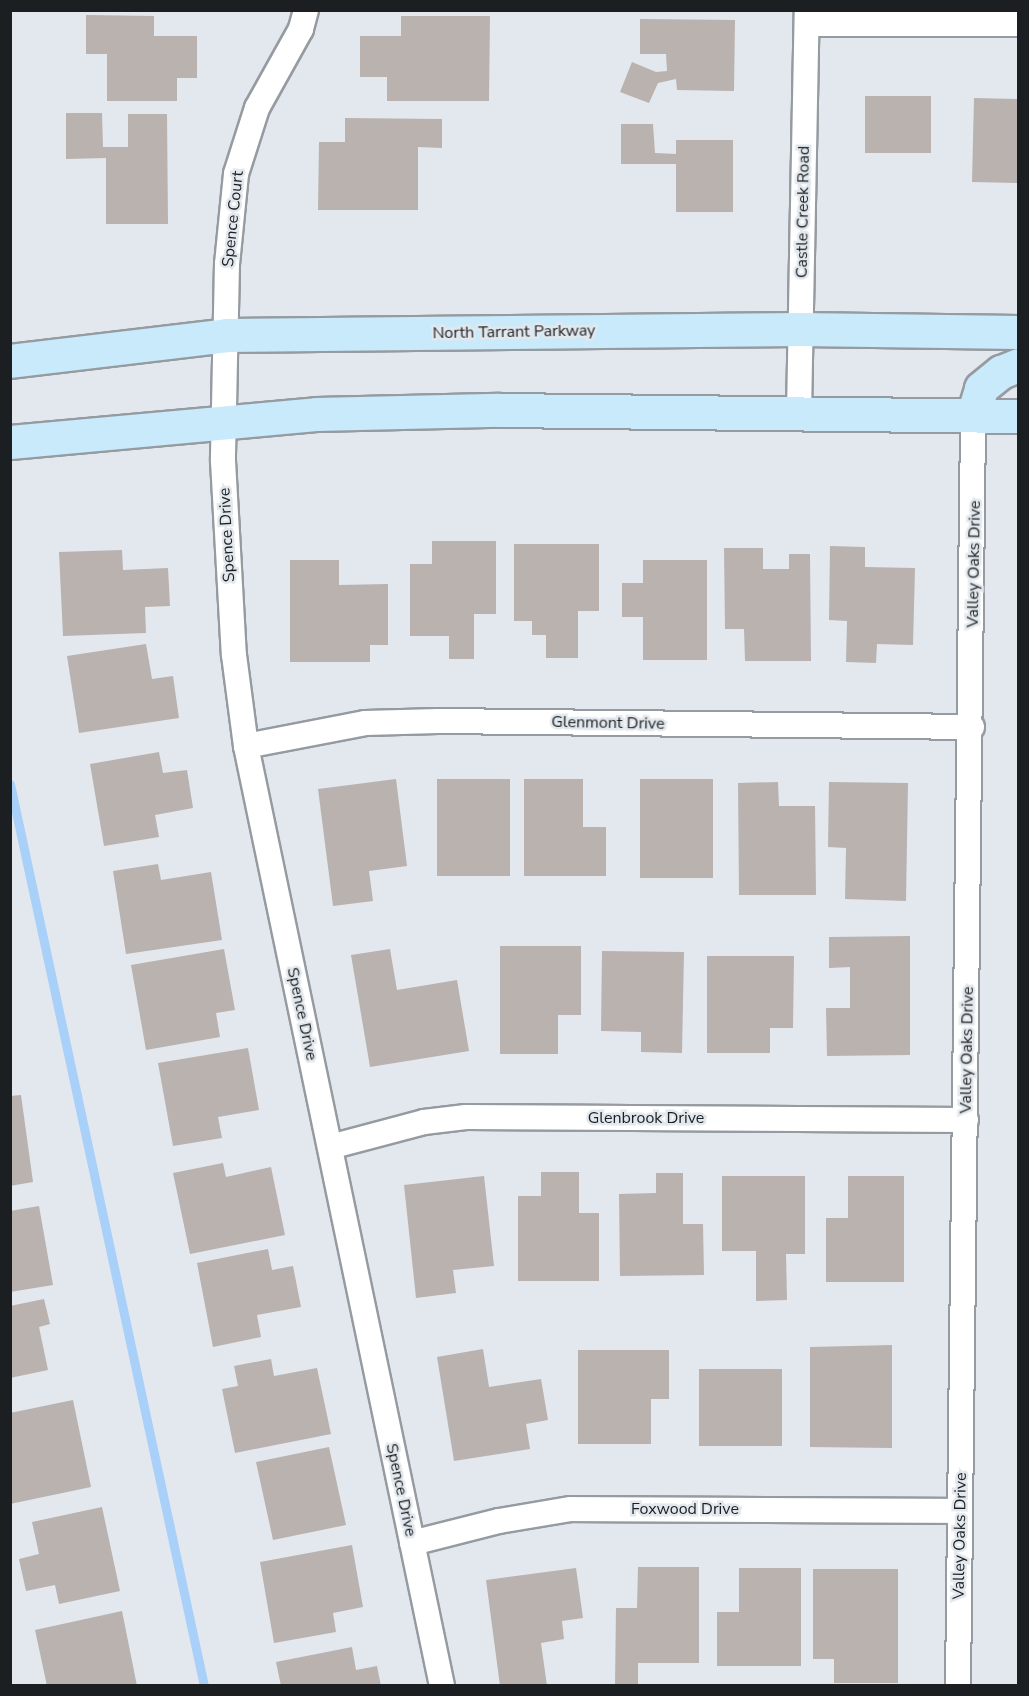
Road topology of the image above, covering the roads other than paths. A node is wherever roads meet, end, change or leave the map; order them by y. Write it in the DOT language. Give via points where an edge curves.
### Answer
graph roads {
  1 [pos="306,10"];
  2 [pos="807,17"];
  3 [pos="1018,24"];
  4 [pos="800,329"];
  5 [pos="1018,332"];
  6 [pos="227,334"];
  7 [pos="10,361"];
  8 [pos="1018,365"];
  9 [pos="799,413"];
  10 [pos="973,415"];
  11 [pos="1018,416"];
  12 [pos="224,421"];
  13 [pos="10,442"];
  14 [pos="972,727"];
  15 [pos="246,746"];
  16 [pos="966,1120"];
  17 [pos="330,1147"];
  18 [pos="960,1511"];
  19 [pos="412,1543"];
  20 [pos="442,1686"];
  21 [pos="958,1686"];
  1 -- 6 [label="street, Spence Court" via="301,29 257,108 236,174 227,264"];
  2 -- 3 [label="street"];
  2 -- 4 [label="street, Castle Creek Road"];
  4 -- 5 [label="main road, North Tarrant Parkway"];
  4 -- 6 [label="main road, North Tarrant Parkway"];
  4 -- 9 [label="street, Castle Creek Road"];
  6 -- 7 [label="main road, North Tarrant Parkway"];
  6 -- 12 [label="street, Spence Drive"];
  8 -- 10 [label="main road" via="1001,372 981,388"];
  9 -- 10 [label="main road"];
  9 -- 12 [label="main road" via="499,410 316,414"];
  10 -- 11 [label="main road"];
  10 -- 14 [label="street, Valley Oaks Drive"];
  12 -- 13 [label="main road"];
  12 -- 15 [label="street, Spence Drive" via="234,655"];
  14 -- 15 [label="street, Glenmont Drive" via="428,721 365,723"];
  14 -- 16 [label="street, Valley Oaks Drive"];
  15 -- 17 [label="street, Spence Drive"];
  16 -- 17 [label="street, Glenbrook Drive" via="466,1117 424,1122"];
  16 -- 18 [label="street, Valley Oaks Drive"];
  17 -- 19 [label="street, Spence Drive"];
  18 -- 19 [label="street, Foxwood Drive" via="571,1509 499,1521"];
  18 -- 21 [label="street, Valley Oaks Drive"];
  19 -- 20 [label="street, Spence Drive"];
}
